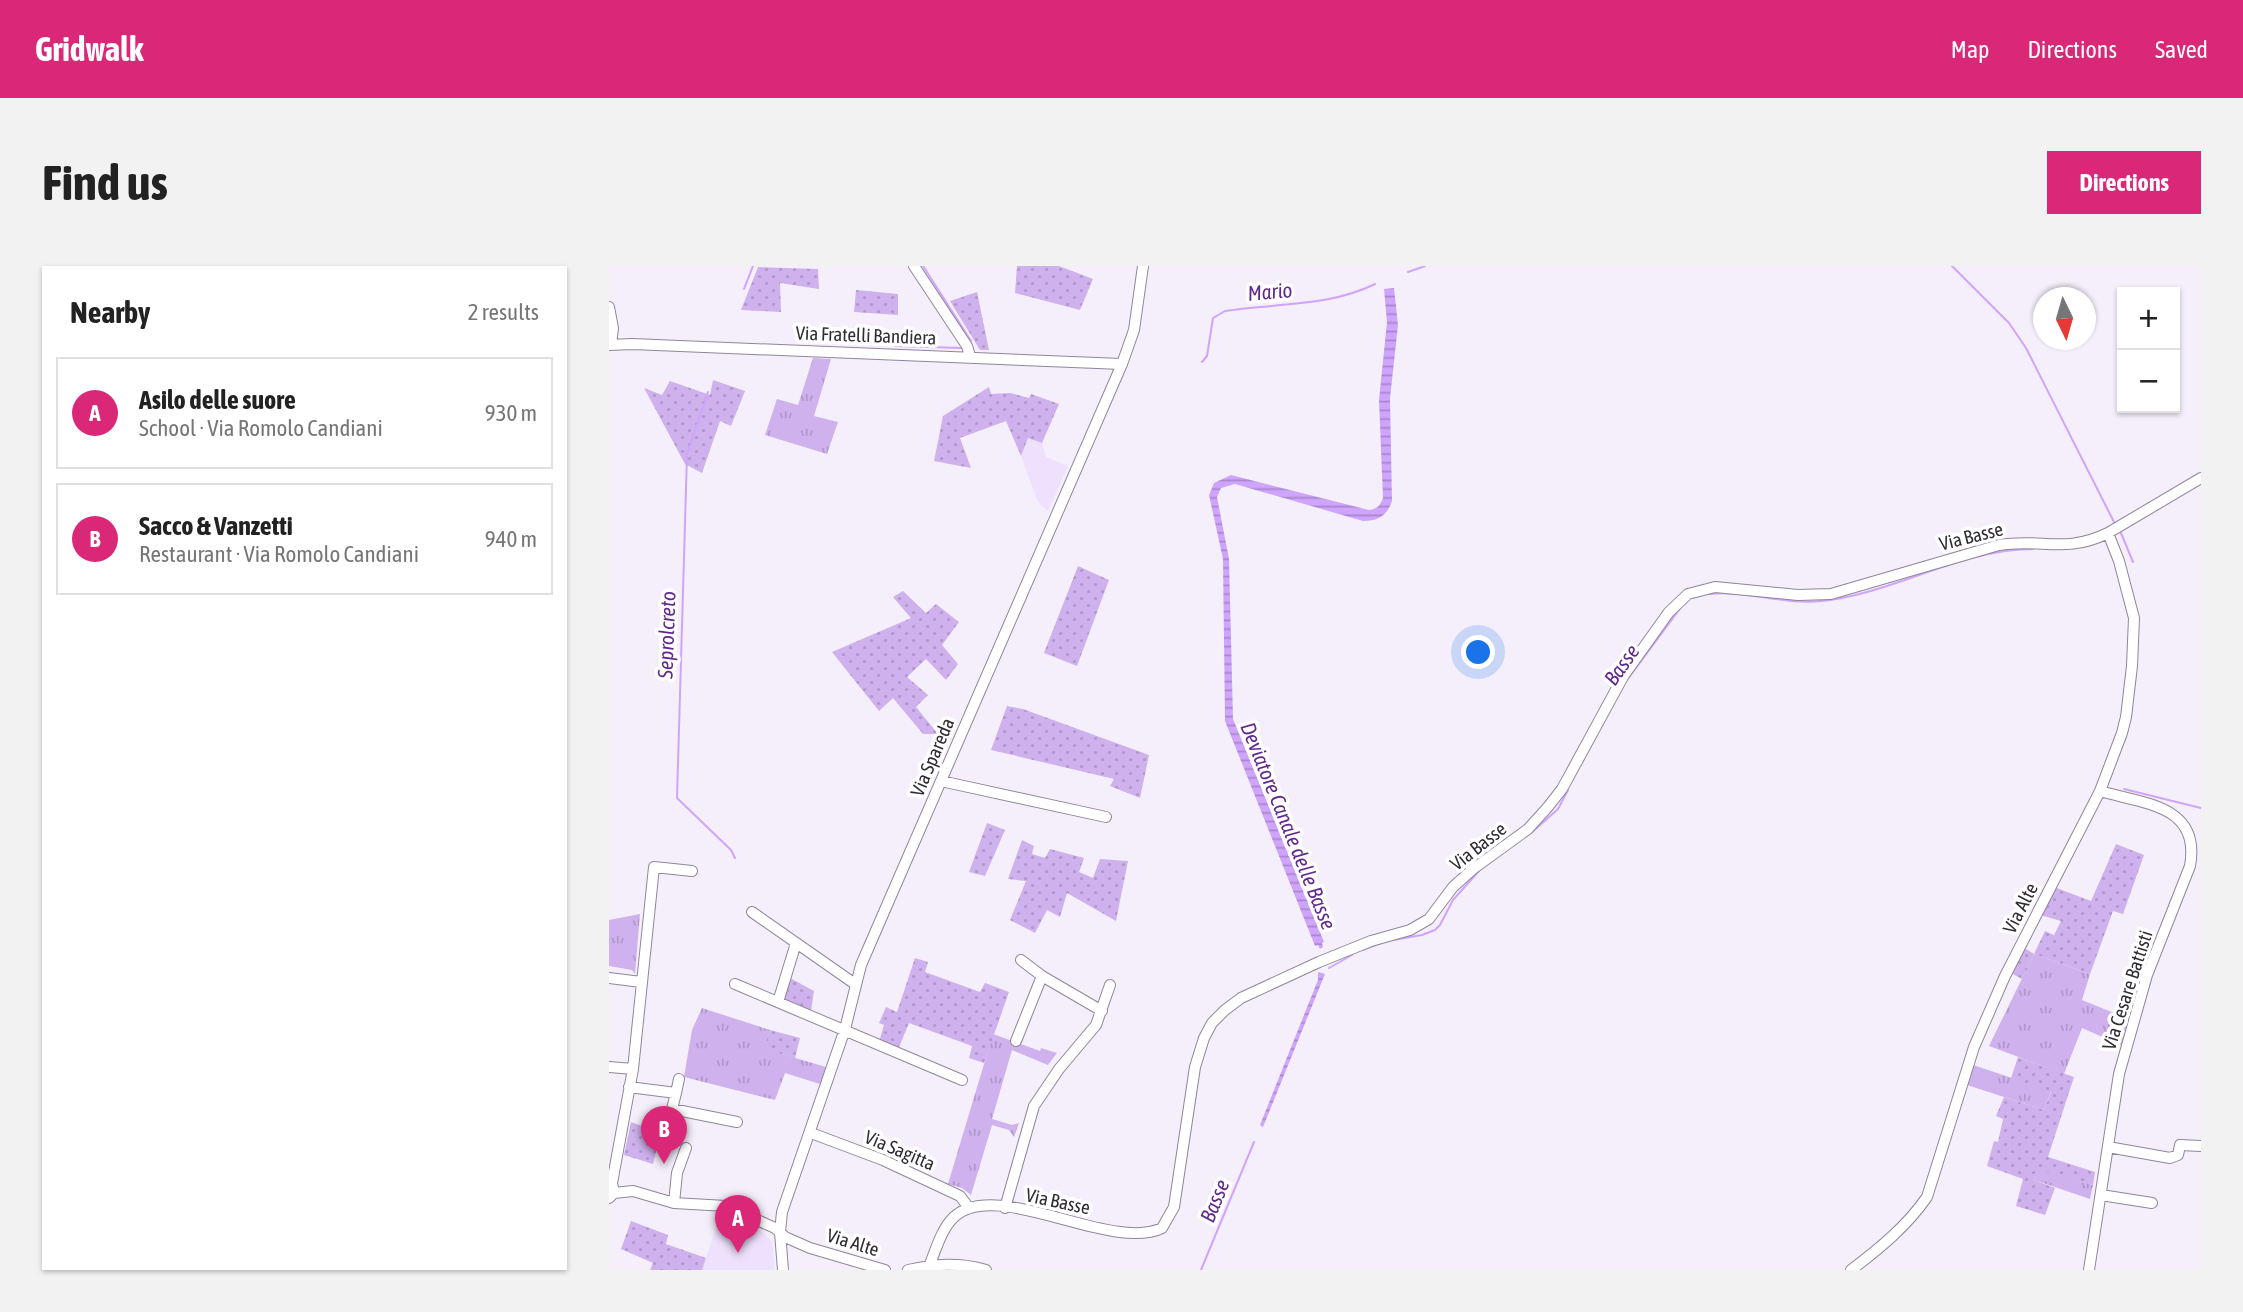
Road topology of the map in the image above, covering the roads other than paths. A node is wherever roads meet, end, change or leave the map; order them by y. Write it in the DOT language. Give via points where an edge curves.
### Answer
graph roads {
  1 [pos="914,266"];
  2 [pos="1143,266"];
  3 [pos="609,307"];
  4 [pos="610,345"];
  5 [pos="970,356"];
  6 [pos="1122,364"];
  7 [pos="2201,478"];
  8 [pos="2108,533"];
  9 [pos="941,781"];
  10 [pos="2100,791"];
  11 [pos="1106,817"];
  12 [pos="2197,848"];
  13 [pos="692,870"];
  14 [pos="752,912"];
  15 [pos="796,943"];
  16 [pos="1021,960"];
  17 [pos="1042,976"];
  18 [pos="609,978"];
  19 [pos="641,982"];
  20 [pos="735,984"];
  21 [pos="855,984"];
  22 [pos="1109,985"];
  23 [pos="778,1002"];
  24 [pos="1102,1011"];
  25 [pos="845,1029"];
  26 [pos="1016,1041"];
  27 [pos="609,1067"];
  28 [pos="633,1069"];
  29 [pos="679,1079"];
  30 [pos="962,1080"];
  31 [pos="629,1087"];
  32 [pos="675,1093"];
  33 [pos="737,1122"];
  34 [pos="811,1133"];
  35 [pos="2201,1146"];
  36 [pos="2108,1147"];
  37 [pos="686,1148"];
  38 [pos="611,1195"];
  39 [pos="2101,1195"];
  40 [pos="674,1203"];
  41 [pos="2152,1203"];
  42 [pos="969,1208"];
  43 [pos="1005,1208"];
  44 [pos="780,1232"];
  45 [pos="810,1248"];
  46 [pos="930,1264"];
  47 [pos="783,1267"];
  48 [pos="885,1270"];
  49 [pos="908,1270"];
  50 [pos="986,1270"];
  51 [pos="1851,1270"];
  52 [pos="2088,1270"];
  1 -- 5 [label="street"];
  2 -- 6 [label="street, Via Spareda" via="1134,330"];
  3 -- 4 [label="street"];
  4 -- 5 [label="street, Via Fratelli Bandiera"];
  5 -- 6 [label="street, Via Fratelli Bandiera"];
  6 -- 9 [label="street, Via Spareda"];
  7 -- 8 [label="street, Via Basse"];
  8 -- 10 [label="street, Via Alte" via="2134,618 2126,717"];
  8 -- 43 [label="street, Via Basse" via="2074,545 1999,545 1831,594 1715,587 1688,594 1669,612 1624,675 1547,808 1528,829 1453,887 1429,919 1241,998 1212,1023 1195,1067 1174,1207 1162,1228 1130,1234"];
  9 -- 11 [label="street"];
  9 -- 21 [label="street, Via Spareda"];
  10 -- 12 [label="street, Via Cesare Battisti" via="2176,815 2186,824"];
  10 -- 51 [label="street, Via Alte" via="1979,1035 1927,1197 1897,1233"];
  12 -- 36 [label="street, Via Cesare Battisti" via="2147,975 2119,1074"];
  13 -- 19 [label="street" via="655,862"];
  14 -- 15 [label="street"];
  15 -- 21 [label="street"];
  15 -- 23 [label="street"];
  16 -- 17 [label="street"];
  17 -- 24 [label="street"];
  17 -- 26 [label="street"];
  18 -- 19 [label="street"];
  19 -- 28 [label="street"];
  20 -- 23 [label="street"];
  21 -- 25 [label="street, Via Spareda"];
  22 -- 24 [label="street"];
  23 -- 25 [label="street"];
  24 -- 43 [label="street" via="1091,1033 1034,1106"];
  25 -- 30 [label="street"];
  25 -- 34 [label="street, Via Spareda"];
  27 -- 28 [label="street"];
  28 -- 31 [label="street"];
  29 -- 32 [label="street"];
  31 -- 32 [label="street"];
  31 -- 38 [label="street"];
  32 -- 33 [label="street" via="672,1109"];
  34 -- 42 [label="street, Via Sagitta" via="960,1196"];
  34 -- 44 [label="street, Via Spareda" via="782,1212"];
  35 -- 36 [label="street" via="2180,1145 2178,1155 2171,1158"];
  36 -- 39 [label="street, Via Cesare Battisti"];
  37 -- 40 [label="street"];
  38 -- 40 [label="street, Via Alte" via="633,1191"];
  39 -- 41 [label="street"];
  39 -- 52 [label="street, Via Cesare Battisti"];
  40 -- 44 [label="street, Via Alte" via="726,1206"];
  42 -- 43 [label="street, Via Basse"];
  42 -- 46 [label="street" via="947,1226"];
  44 -- 45 [label="street, Via Alte"];
  44 -- 47 [label="street, Via Spareda"];
  45 -- 47 [label="street, Via Alte" via="793,1252"];
  45 -- 48 [label="street, Via Alte"];
  46 -- 49 [label="street"];
  46 -- 50 [label="street"];
}
